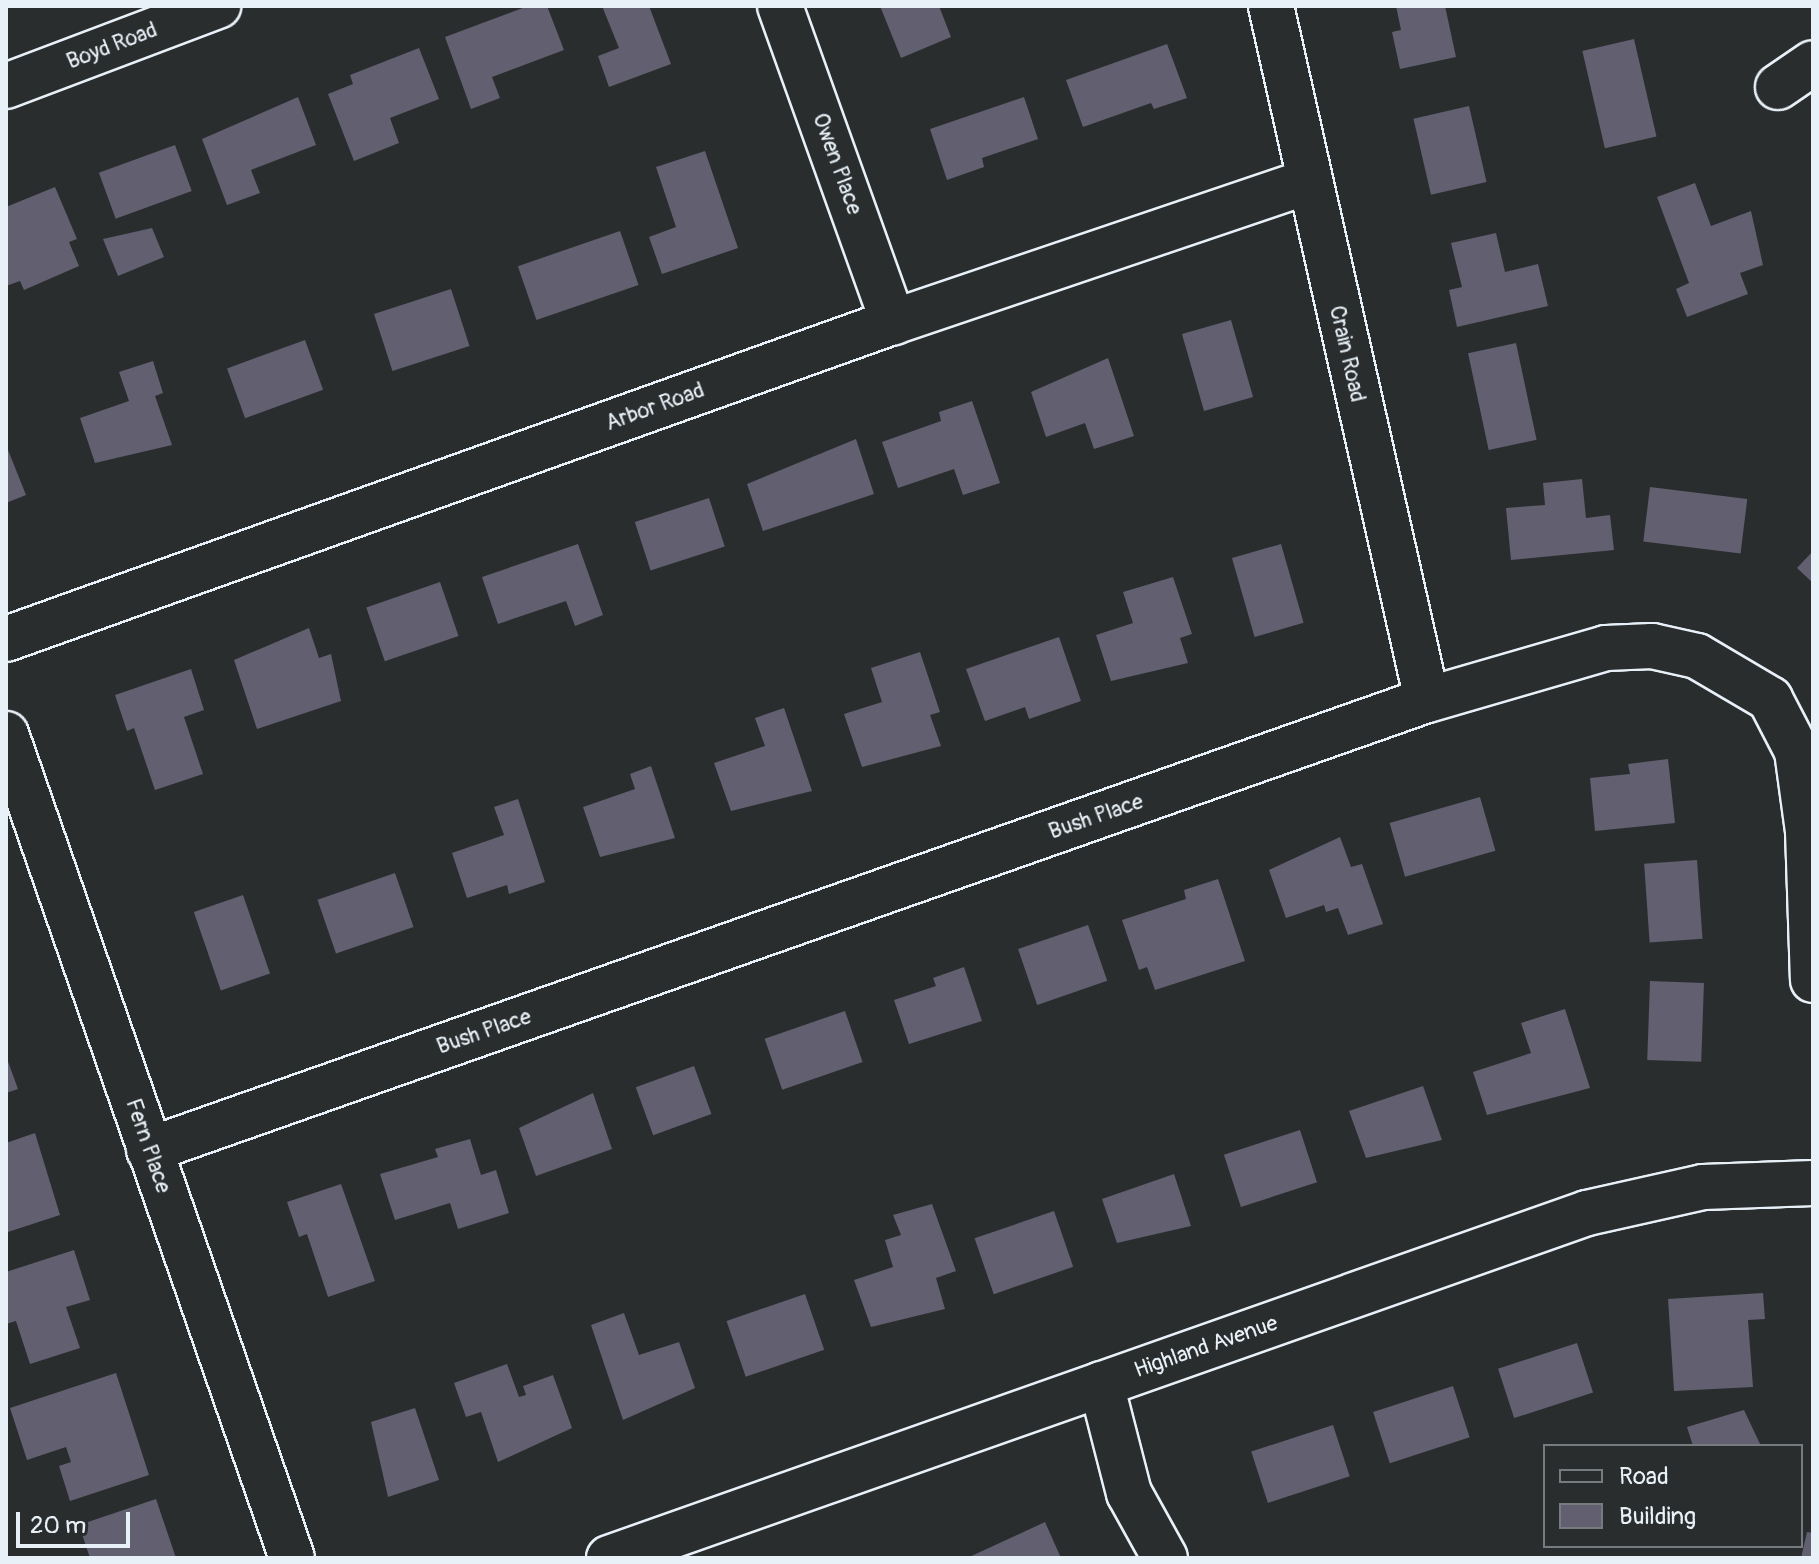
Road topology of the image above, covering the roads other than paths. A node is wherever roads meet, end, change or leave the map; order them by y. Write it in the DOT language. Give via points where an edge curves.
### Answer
graph roads {
  1 [pos="218,6"];
  2 [pos="780,6"];
  3 [pos="1271,6"];
  4 [pos="6,86"];
  5 [pos="1307,182"];
  6 [pos="893,322"];
  7 [pos="6,639"];
  8 [pos="1427,700"];
  9 [pos="6,734"];
  10 [pos="1813,980"];
  11 [pos="149,1150"];
  12 [pos="1813,1183"];
  13 [pos="1101,1384"];
  14 [pos="292,1558"];
  15 [pos="609,1558"];
  16 [pos="1165,1558"];
  1 -- 4 [label="street, Boyd Road"];
  2 -- 6 [label="street, Owen Place"];
  3 -- 5 [label="street, Crain Road"];
  5 -- 6 [label="street, Arbor Road"];
  5 -- 8 [label="street, Crain Road"];
  6 -- 7 [label="street, Arbor Road"];
  8 -- 10 [label="street, Bush Place" via="1606,648 1652,646 1697,656 1736,674 1770,699 1797,751 1808,831"];
  8 -- 11 [label="street, Bush Place"];
  9 -- 11 [label="street, Fern Place"];
  11 -- 14 [label="street, Fern Place"];
  12 -- 13 [label="street, Highland Avenue" via="1742,1182 1627,1201"];
  13 -- 15 [label="street, Highland Avenue"];
  13 -- 16 [label="street" via="1129,1493"];
}
